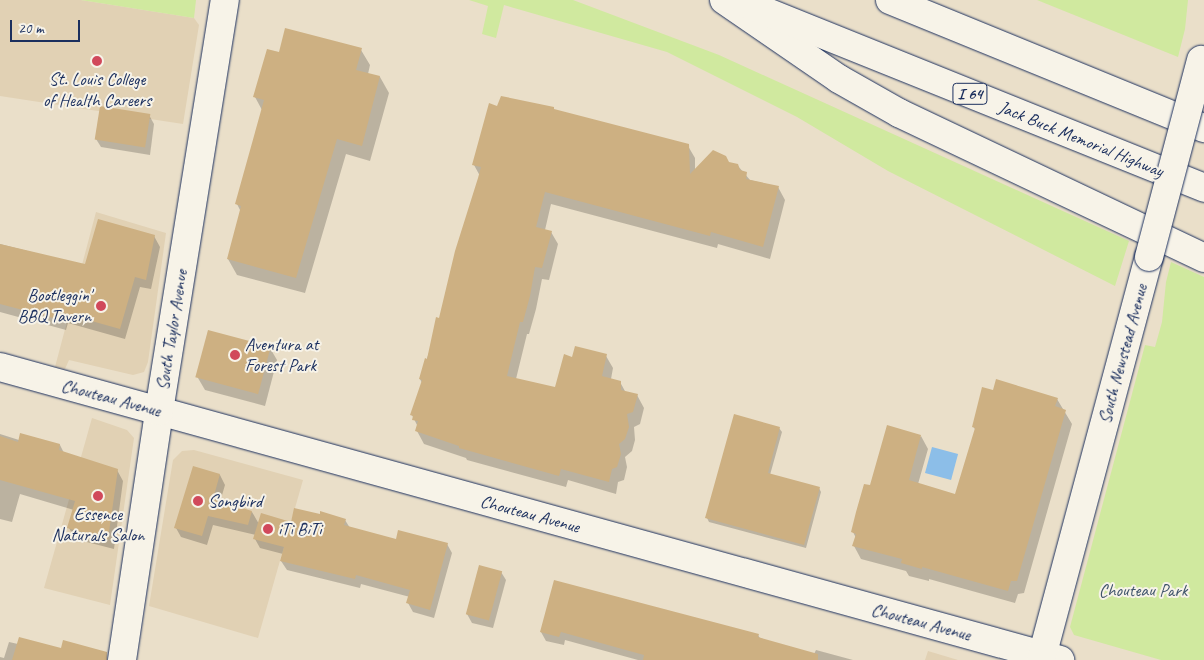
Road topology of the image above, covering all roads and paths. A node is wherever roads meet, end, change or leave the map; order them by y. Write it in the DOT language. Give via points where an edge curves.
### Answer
graph roads {
  1 [pos="225,0"];
  2 [pos="724,0"];
  3 [pos="736,0"];
  4 [pos="890,0"];
  5 [pos="1202,54"];
  6 [pos="1204,128"];
  7 [pos="1204,188"];
  8 [pos="1204,258"];
  9 [pos="0,367"];
  10 [pos="159,411"];
  11 [pos="1048,658"];
  12 [pos="122,660"];
  1 -- 10 [label="main road, South Taylor Avenue"];
  2 -- 8 [label="main road" via="839,79 899,113"];
  3 -- 7 [label="main road, Jack Buck Memorial Highway / I 64"];
  4 -- 6 [label="main road"];
  5 -- 11 [label="main road, South Newstead Avenue, bridge"];
  9 -- 10 [label="main road, Chouteau Avenue"];
  10 -- 11 [label="main road, Chouteau Avenue"];
  10 -- 12 [label="main road, South Taylor Avenue"];
}
